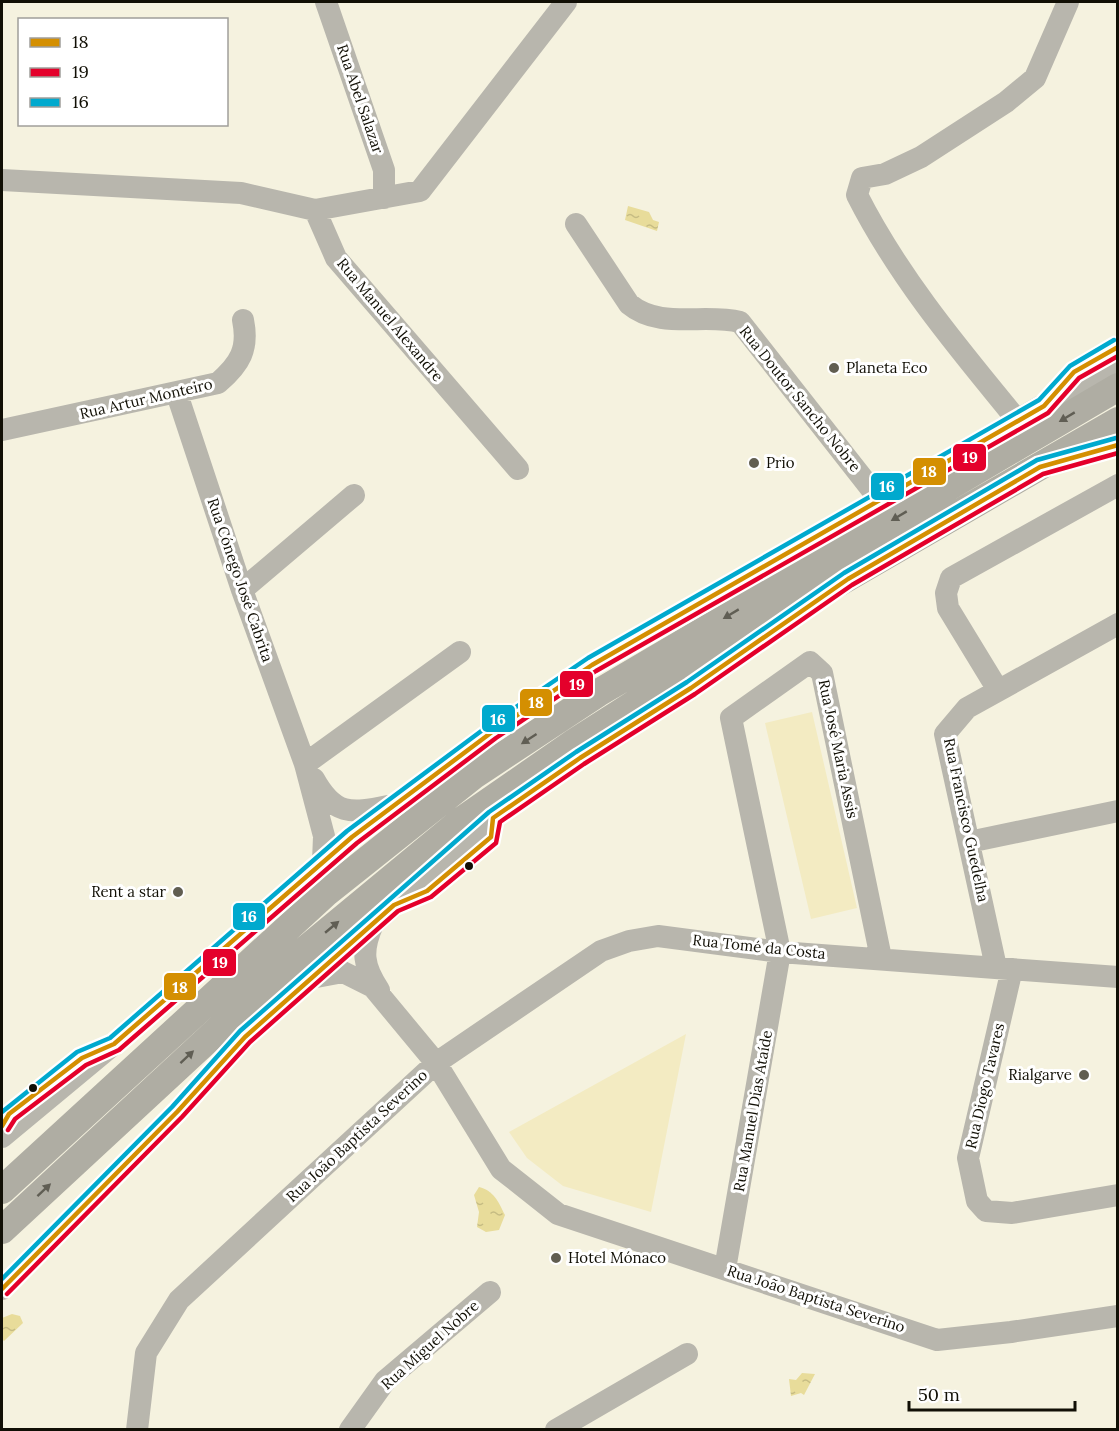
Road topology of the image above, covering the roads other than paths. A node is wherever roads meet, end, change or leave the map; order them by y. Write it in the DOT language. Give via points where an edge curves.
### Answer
graph roads {
  1 [pos="326,2"];
  2 [pos="566,2"];
  3 [pos="1068,2"];
  4 [pos="2,180"];
  5 [pos="384,198"];
  6 [pos="315,210"];
  7 [pos="576,224"];
  8 [pos="243,320"];
  9 [pos="1118,362"];
  10 [pos="1118,387"];
  11 [pos="177,394"];
  12 [pos="1018,421"];
  13 [pos="1118,421"];
  14 [pos="2,430"];
  15 [pos="518,470"];
  16 [pos="1118,485"];
  17 [pos="354,495"];
  18 [pos="879,500"];
  19 [pos="848,579"];
  20 [pos="242,590"];
  21 [pos="1118,624"];
  22 [pos="460,652"];
  23 [pos="998,690"];
  24 [pos="305,765"];
  25 [pos="395,805"];
  26 [pos="1118,811"];
  27 [pos="969,842"];
  28 [pos="323,862"];
  29 [pos="373,923"];
  30 [pos="780,952"];
  31 [pos="881,958"];
  32 [pos="1004,968"];
  33 [pos="1118,977"];
  34 [pos="308,979"];
  35 [pos="387,1002"];
  36 [pos="436,1064"];
  37 [pos="2,1137"];
  38 [pos="2,1190"];
  39 [pos="1118,1195"];
  40 [pos="2,1230"];
  41 [pos="725,1269"];
  42 [pos="2,1289"];
  43 [pos="490,1292"];
  44 [pos="1118,1316"];
  45 [pos="687,1354"];
  46 [pos="137,1430"];
  47 [pos="350,1430"];
  48 [pos="556,1430"];
  1 -- 5 [label="street, Rua Abel Salazar" via="384,170"];
  2 -- 5 [label="street" via="420,191"];
  3 -- 12 [label="street" via="1035,78 1006,102 921,157 885,174 862,178 857,195 877,234 921,300"];
  4 -- 6 [label="street" via="241,193"];
  5 -- 6 [label="street"];
  6 -- 15 [label="street, Rua Manuel Alexandre" via="336,258"];
  7 -- 18 [label="street, Rua Doutor Sancho Nobre" via="629,304 641,314 741,322"];
  8 -- 11 [label="street, Rua Artur Monteiro" via="244,351 235,368 218,383"];
  9 -- 12 [label="street"];
  10 -- 38 [label="main road, one-way" via="598,693 474,775 327,892"];
  11 -- 14 [label="street, Rua Artur Monteiro"];
  11 -- 20 [label="street, Rua Cónego José Cabrita"];
  12 -- 18 [label="street"];
  13 -- 19 [label="main road"];
  16 -- 23 [label="street" via="951,578 946,593 948,608"];
  17 -- 20 [label="street"];
  18 -- 25 [label="street" via="592,665 492,732"];
  19 -- 29 [label="street" via="493,818"];
  40 -- 19 [label="main road, one-way" via="299,955 461,821 686,671"];
  20 -- 24 [label="street, Rua Cónego José Cabrita"];
  21 -- 23 [label="street, Rua Francisco Guedelha"];
  22 -- 24 [label="street"];
  23 -- 27 [label="street, Rua Francisco Guedelha" via="967,708 945,734"];
  24 -- 25 [label="street" via="324,797 340,809 360,812"];
  24 -- 28 [label="street" via="324,836"];
  25 -- 28 [label="street"];
  26 -- 27 [label="street"];
  27 -- 32 [label="street, Rua Francisco Guedelha"];
  28 -- 37 [label="street"];
  29 -- 34 [label="street"];
  29 -- 35 [label="street" via="365,943 368,973"];
  30 -- 31 [label="street, Rua Tomé da Costa"];
  30 -- 31 [label="street, Rua José Maria Assis" via="731,718 810,662 822,673"];
  30 -- 36 [label="street, Rua Tomé da Costa" via="658,936 629,941 601,951"];
  30 -- 41 [label="street, Rua Manuel Dias Ataíde"];
  31 -- 32 [label="street, Rua Tomé da Costa"];
  32 -- 33 [label="street, Rua Tomé da Costa"];
  32 -- 39 [label="street, Rua Diogo Tavares" via="968,1158 977,1201 986,1211 1012,1213"];
  34 -- 35 [label="street" via="343,972 373,987"];
  34 -- 42 [label="street" via="245,1037 177,1112"];
  35 -- 36 [label="street"];
  36 -- 41 [label="street, Rua João Baptista Severino" via="501,1169 558,1214"];
  36 -- 46 [label="street, Rua João Baptista Severino" via="179,1300 146,1353"];
  41 -- 44 [label="street, Rua João Baptista Severino" via="937,1340"];
  43 -- 47 [label="street, Rua Miguel Nobre" via="385,1381"];
  45 -- 48 [label="street"];
}
